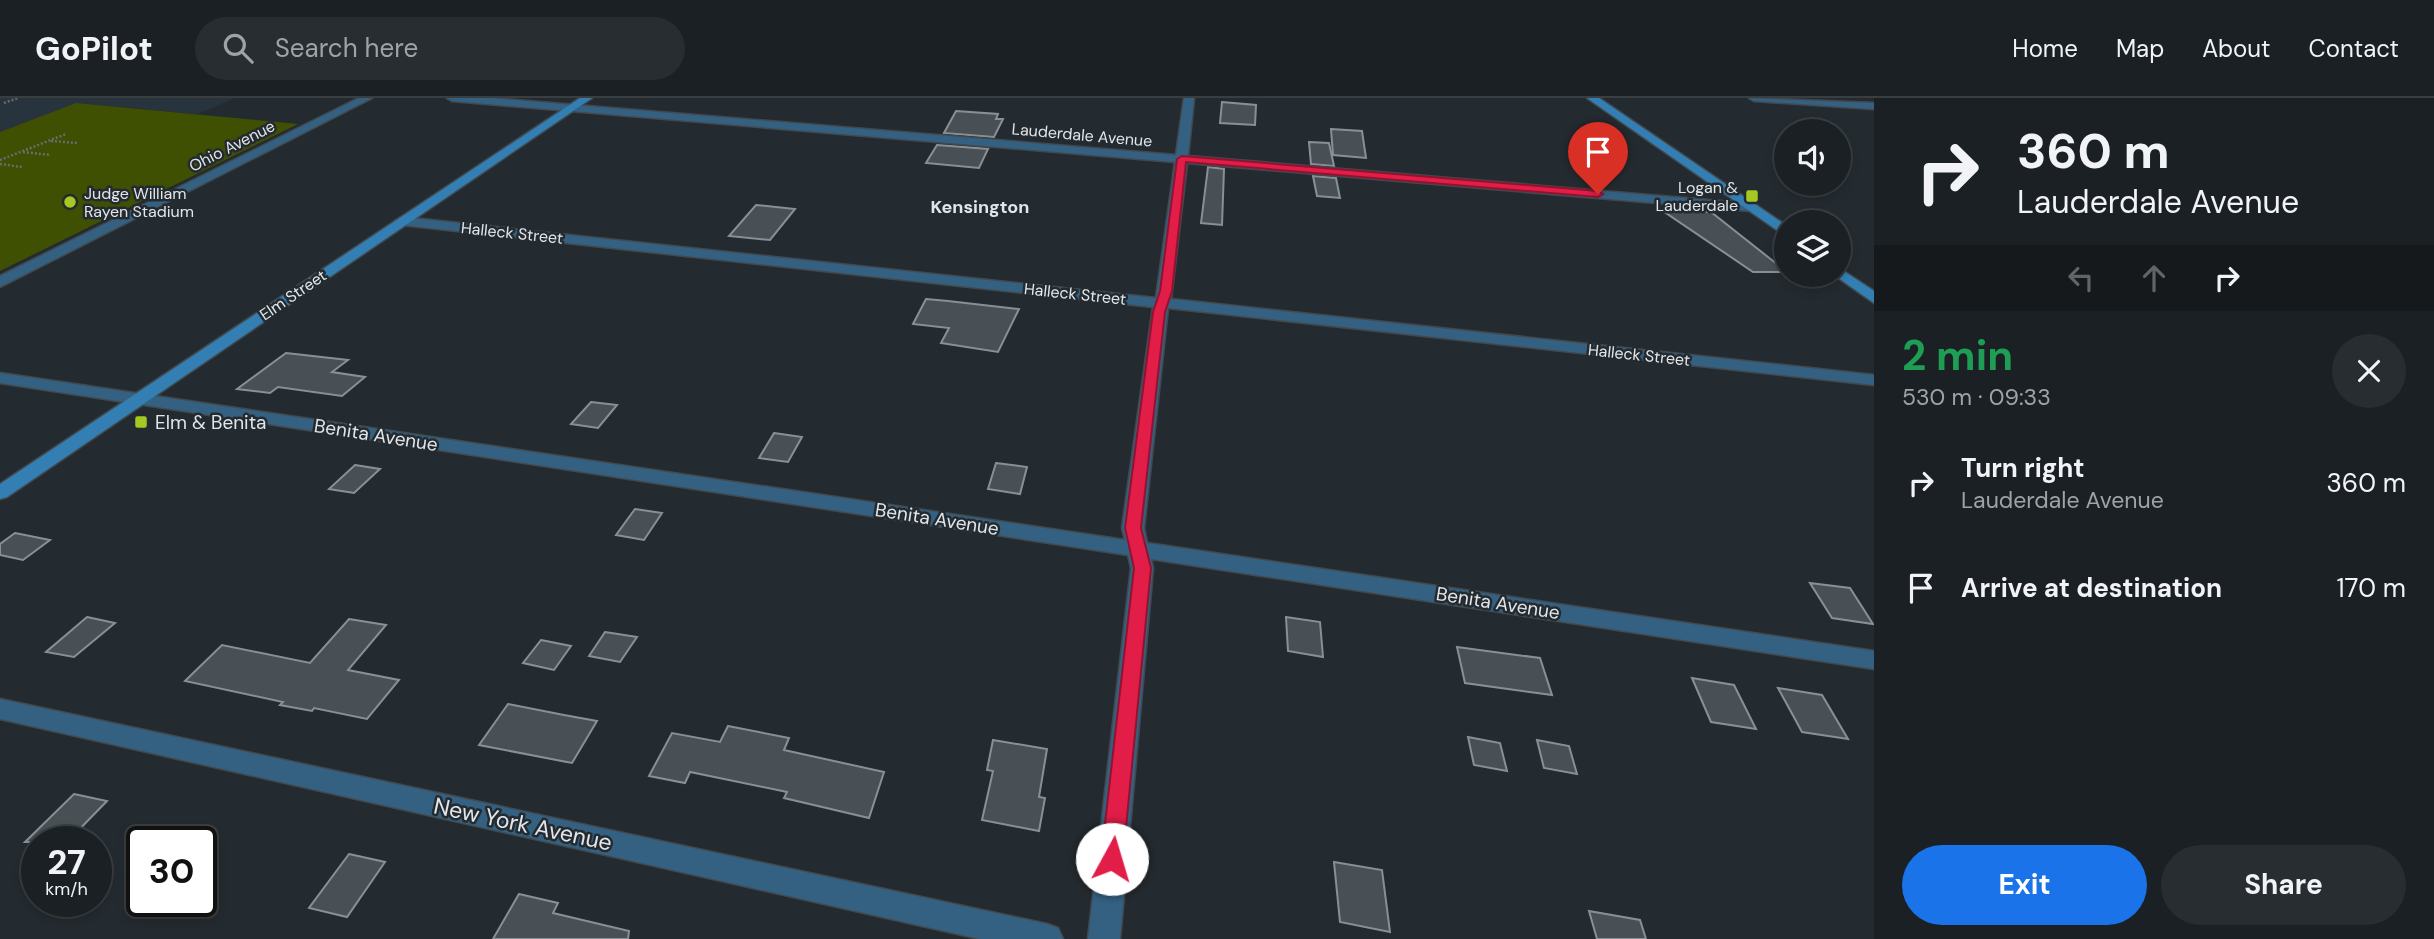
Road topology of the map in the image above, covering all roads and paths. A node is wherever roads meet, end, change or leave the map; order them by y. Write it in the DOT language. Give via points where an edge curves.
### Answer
graph roads {
  1 [pos="18,98"];
  2 [pos="367,98"];
  3 [pos="452,98"];
  4 [pos="587,98"];
  5 [pos="1189,98"];
  6 [pos="1592,98"];
  7 [pos="1754,98"];
  8 [pos="1765,98"];
  9 [pos="0,101"];
  10 [pos="1874,106"];
  11 [pos="572,108"];
  12 [pos="66,134"];
  13 [pos="50,141"];
  14 [pos="77,143"];
  15 [pos="22,152"];
  16 [pos="51,155"];
  17 [pos="1182,159"];
  18 [pos="0,162"];
  19 [pos="22,167"];
  20 [pos="1751,206"];
  21 [pos="402,221"];
  22 [pos="1774,223"];
  23 [pos="1851,281"];
  24 [pos="0,282"];
  25 [pos="1874,298"];
  26 [pos="1162,303"];
  27 [pos="0,378"];
  28 [pos="1874,380"];
  29 [pos="139,399"];
  30 [pos="0,493"];
  31 [pos="1138,549"];
  32 [pos="1874,660"];
  33 [pos="0,709"];
  34 [pos="1046,939"];
  35 [pos="1104,939"];
  1 -- 9 [label="path"];
  2 -- 24 [label="street, Ohio Avenue"];
  3 -- 11 [label="street, Lauderdale Avenue"];
  4 -- 11 [label="street, Elm Street"];
  5 -- 17 [label="street"];
  6 -- 20 [label="street"];
  7 -- 8 [label="street"];
  8 -- 10 [label="street"];
  11 -- 17 [label="street, Lauderdale Avenue"];
  11 -- 21 [label="street, Elm Street"];
  12 -- 13 [label="path"];
  13 -- 14 [label="path"];
  13 -- 15 [label="path"];
  15 -- 16 [label="path"];
  15 -- 18 [label="path"];
  17 -- 20 [label="street, Lauderdale Avenue"];
  17 -- 26 [label="street"];
  18 -- 19 [label="path"];
  20 -- 22 [label="street"];
  21 -- 26 [label="street, Halleck Street"];
  21 -- 29 [label="street, Elm Street"];
  23 -- 25 [label="street"];
  26 -- 28 [label="street, Halleck Street"];
  26 -- 31 [label="street" via="1133,528"];
  27 -- 29 [label="street, Benita Avenue"];
  29 -- 30 [label="street, Elm Street"];
  29 -- 31 [label="street, Benita Avenue"];
  31 -- 32 [label="street, Benita Avenue"];
  31 -- 35 [label="street" via="1142,568"];
  33 -- 34 [label="street, New York Avenue"];
}
